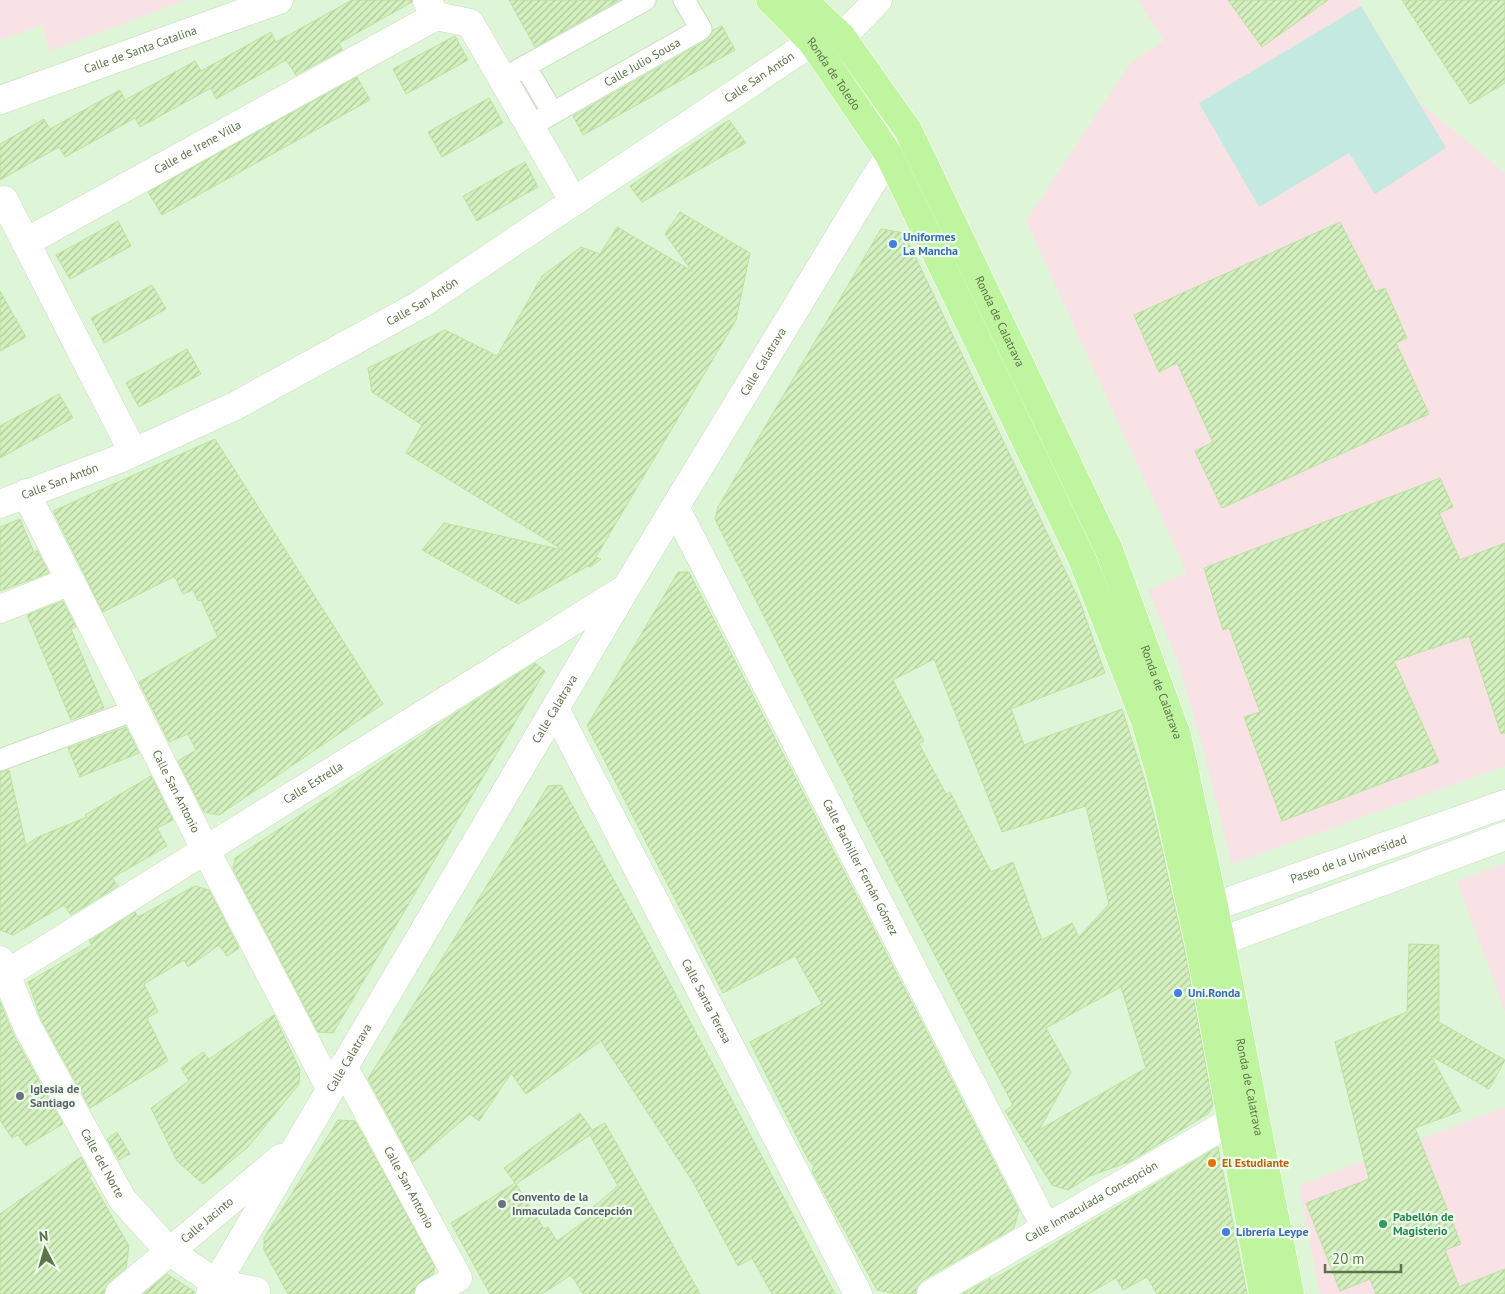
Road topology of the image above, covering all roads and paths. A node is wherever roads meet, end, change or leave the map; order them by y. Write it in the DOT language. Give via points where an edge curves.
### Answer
graph roads {
  1 [pos="279,0"];
  2 [pos="645,0"];
  3 [pos="684,0"];
  4 [pos="770,0"];
  5 [pos="803,0"];
  6 [pos="878,0"];
  7 [pos="431,8"];
  8 [pos="842,37"];
  9 [pos="812,42"];
  10 [pos="525,66"];
  11 [pos="502,79"];
  12 [pos="0,100"];
  13 [pos="553,113"];
  14 [pos="530,126"];
  15 [pos="908,130"];
  16 [pos="889,155"];
  17 [pos="2,201"];
  18 [pos="574,202"];
  19 [pos="26,242"];
  20 [pos="133,452"];
  21 [pos="26,493"];
  22 [pos="0,504"];
  23 [pos="675,507"];
  24 [pos="70,580"];
  25 [pos="626,588"];
  26 [pos="0,609"];
  27 [pos="554,709"];
  28 [pos="135,710"];
  29 [pos="0,760"];
  30 [pos="1505,804"];
  31 [pos="1505,836"];
  32 [pos="205,849"];
  33 [pos="1203,910"];
  34 [pos="1211,945"];
  35 [pos="2,971"];
  36 [pos="336,1077"];
  37 [pos="1243,1119"];
  38 [pos="296,1146"];
  39 [pos="1046,1228"];
  40 [pos="169,1251"];
  41 [pos="234,1252"];
  42 [pos="213,1288"];
  43 [pos="257,1292"];
  44 [pos="119,1294"];
  45 [pos="430,1294"];
  46 [pos="858,1294"];
  47 [pos="931,1294"];
  48 [pos="1263,1294"];
  49 [pos="1290,1294"];
  1 -- 12 [label="street, Calle de Santa Catalina"];
  2 -- 10 [label="street"];
  3 -- 13 [label="street, Calle Julio Sousa" via="701,29"];
  4 -- 9 [label="highway, Ronda de Toledo"];
  5 -- 8 [label="highway, Ronda de Toledo"];
  6 -- 8 [label="street"];
  7 -- 11 [label="street" via="470,24"];
  7 -- 19 [label="street, Calle de Irene Villa" via="371,53"];
  8 -- 9 [label="street"];
  8 -- 15 [label="highway, Ronda de Toledo"];
  9 -- 16 [label="highway, Ronda de Toledo"];
  9 -- 18 [label="street, Calle San Antón"];
  10 -- 11 [label="street"];
  10 -- 13 [label="street"];
  11 -- 14 [label="street"];
  13 -- 14 [label="street, Calle Julio Sousa"];
  14 -- 18 [label="street"];
  15 -- 16 [label="street, Calle Calatrava"];
  15 -- 33 [label="highway, Ronda de Calatrava" via="1108,550 1178,734"];
  16 -- 23 [label="street, Calle Calatrava"];
  16 -- 33 [label="highway, Ronda de Calatrava" via="1082,559 1145,721"];
  17 -- 19 [label="street"];
  18 -- 20 [label="street, Calle San Antón" via="422,304 235,406"];
  19 -- 20 [label="street"];
  20 -- 21 [label="street, Calle San Antón"];
  21 -- 22 [label="street, Calle San Antón"];
  21 -- 24 [label="street, Calle San Antonio"];
  23 -- 25 [label="street, Calle Calatrava"];
  23 -- 39 [label="street, Calle Bachiller Fernán Gómez"];
  24 -- 26 [label="street"];
  24 -- 28 [label="street, Calle San Antonio"];
  25 -- 27 [label="street, Calle Calatrava"];
  25 -- 32 [label="street, Calle Estrella"];
  27 -- 36 [label="street, Calle Calatrava"];
  27 -- 46 [label="street, Calle Santa Teresa"];
  28 -- 29 [label="street"];
  28 -- 32 [label="street, Calle San Antonio"];
  30 -- 33 [label="street, Paseo de la Universidad"];
  31 -- 34 [label="street"];
  32 -- 35 [label="street, Calle Estrella"];
  32 -- 36 [label="street, Calle San Antonio"];
  33 -- 34 [label="highway, Ronda de Calatrava"];
  34 -- 37 [label="highway, Ronda de Calatrava"];
  35 -- 40 [label="street, Calle del Norte" via="27,1026 122,1199"];
  36 -- 38 [label="street, Calle Calatrava"];
  36 -- 45 [label="street, Calle San Antonio" via="458,1278"];
  37 -- 39 [label="street, Calle Inmaculada Concepción"];
  37 -- 48 [label="highway, Ronda de Calatrava"];
  37 -- 49 [label="highway, Ronda de Calatrava"];
  38 -- 40 [label="street, Calle Jacinto"];
  38 -- 41 [label="street, Calle Calatrava"];
  39 -- 47 [label="street, Calle Inmaculada Concepción"];
  40 -- 42 [label="street, Calle del Norte"];
  40 -- 44 [label="street, Calle Jacinto"];
  41 -- 42 [label="street, Calle Calatrava"];
  41 -- 43 [label="street"];
  42 -- 43 [label="street"];
}
